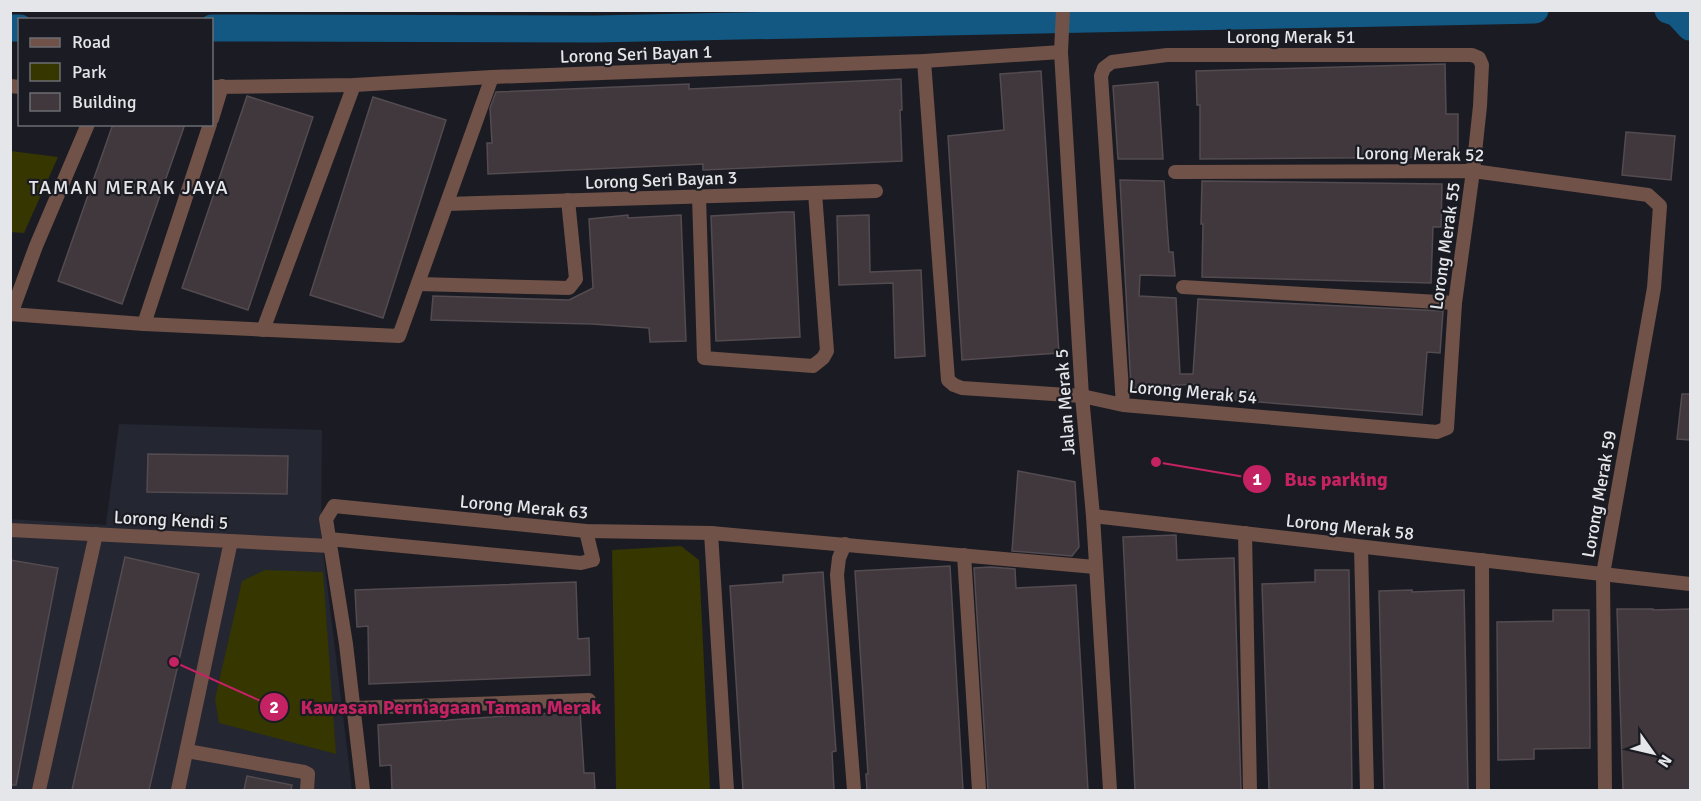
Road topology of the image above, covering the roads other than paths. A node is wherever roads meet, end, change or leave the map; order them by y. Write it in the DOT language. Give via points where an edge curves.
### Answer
graph roads {
  1 [pos="1063,10"];
  2 [pos="1062,45"];
  3 [pos="1479,58"];
  4 [pos="924,61"];
  5 [pos="492,77"];
  6 [pos="354,85"];
  7 [pos="217,86"];
  8 [pos="213,112"];
  9 [pos="87,126"];
  10 [pos="209,126"];
  11 [pos="1473,171"];
  12 [pos="1175,172"];
  13 [pos="876,192"];
  14 [pos="815,193"];
  15 [pos="699,196"];
  16 [pos="568,200"];
  17 [pos="447,204"];
  18 [pos="1660,206"];
  19 [pos="418,284"];
  20 [pos="1182,287"];
  21 [pos="1455,303"];
  22 [pos="11,314"];
  23 [pos="144,324"];
  24 [pos="262,330"];
  25 [pos="1082,396"];
  26 [pos="1123,405"];
  27 [pos="1437,432"];
  28 [pos="1093,516"];
  29 [pos="10,530"];
  30 [pos="586,531"];
  31 [pos="711,532"];
  32 [pos="1245,533"];
  33 [pos="96,534"];
  34 [pos="231,541"];
  35 [pos="330,543"];
  36 [pos="845,544"];
  37 [pos="1361,547"];
  38 [pos="964,555"];
  39 [pos="1482,560"];
  40 [pos="1095,567"];
  41 [pos="1603,574"];
  42 [pos="1690,584"];
  43 [pos="589,700"];
  44 [pos="354,708"];
  45 [pos="187,751"];
  46 [pos="39,790"];
  47 [pos="178,790"];
  48 [pos="307,790"];
  49 [pos="363,790"];
  50 [pos="727,790"];
  51 [pos="854,790"];
  52 [pos="979,790"];
  53 [pos="1110,790"];
  54 [pos="1250,790"];
  55 [pos="1367,790"];
  56 [pos="1483,790"];
  57 [pos="1605,790"];
  1 -- 2 [label="street, Jalan Merak 5"];
  2 -- 4 [label="street, Lorong Seri Bayan 1"];
  2 -- 25 [label="street, Jalan Merak 5"];
  3 -- 11 [label="street, Lorong Merak 55" via="1480,106"];
  3 -- 26 [label="street, Lorong Merak 51" via="1167,55 1112,62 1104,68 1101,76"];
  4 -- 5 [label="street, Lorong Seri Bayan 1"];
  4 -- 25 [label="street, Lorong Merak 54" via="948,380 962,388"];
  5 -- 6 [label="street, Lorong Seri Bayan 1"];
  5 -- 17 [label="street"];
  6 -- 7 [label="street, Lorong Seri Bayan 1"];
  6 -- 24 [label="street"];
  7 -- 8 [label="street"];
  9 -- 22 [label="street"];
  10 -- 23 [label="street"];
  11 -- 12 [label="street, Lorong Merak 52"];
  11 -- 18 [label="street, Lorong Merak 52" via="1648,195"];
  11 -- 21 [label="street, Lorong Merak 55"];
  13 -- 14 [label="street, Lorong Seri Bayan 3"];
  14 -- 15 [label="street, Lorong Seri Bayan 3"];
  14 -- 15 [label="street" via="827,351 813,366 704,358"];
  15 -- 16 [label="street, Lorong Seri Bayan 3"];
  16 -- 17 [label="street, Lorong Seri Bayan 3"];
  16 -- 19 [label="street" via="576,279 569,288"];
  17 -- 19 [label="street"];
  18 -- 41 [label="street, Lorong Merak 59" via="1654,288"];
  19 -- 24 [label="street" via="399,336"];
  20 -- 21 [label="street"];
  21 -- 27 [label="street, Lorong Merak 55" via="1447,428"];
  22 -- 23 [label="street"];
  23 -- 24 [label="street"];
  25 -- 26 [label="street, Lorong Merak 54"];
  25 -- 28 [label="street, Jalan Merak 5"];
  26 -- 27 [label="street, Lorong Merak 54"];
  28 -- 32 [label="street, Lorong Merak 58"];
  28 -- 40 [label="street, Jalan Merak 5"];
  29 -- 33 [label="street, Lorong Kendi 5"];
  30 -- 31 [label="street, Lorong Merak 63"];
  30 -- 35 [label="street, Lorong Kendi 5" via="592,560 581,563"];
  30 -- 35 [label="street, Lorong Merak 63" via="334,506 326,519"];
  31 -- 36 [label="street, Lorong Merak 63"];
  31 -- 50 [label="street"];
  32 -- 37 [label="street, Lorong Merak 58"];
  32 -- 54 [label="street"];
  33 -- 34 [label="street, Lorong Kendi 5"];
  33 -- 46 [label="street"];
  34 -- 35 [label="street, Lorong Kendi 5"];
  34 -- 45 [label="street"];
  35 -- 44 [label="street"];
  36 -- 38 [label="street, Lorong Merak 63"];
  36 -- 51 [label="street" via="837,575"];
  37 -- 39 [label="street, Lorong Merak 58"];
  37 -- 55 [label="street"];
  38 -- 40 [label="street, Lorong Merak 63"];
  38 -- 52 [label="street"];
  39 -- 41 [label="street, Lorong Merak 58"];
  39 -- 56 [label="street"];
  40 -- 53 [label="street, Jalan Merak 5"];
  41 -- 42 [label="street, Lorong Merak 58"];
  41 -- 57 [label="street, Lorong Merak 59"];
  43 -- 44 [label="street"];
  44 -- 49 [label="street"];
  45 -- 47 [label="street"];
  45 -- 48 [label="street" via="304,772 308,774"];
}
